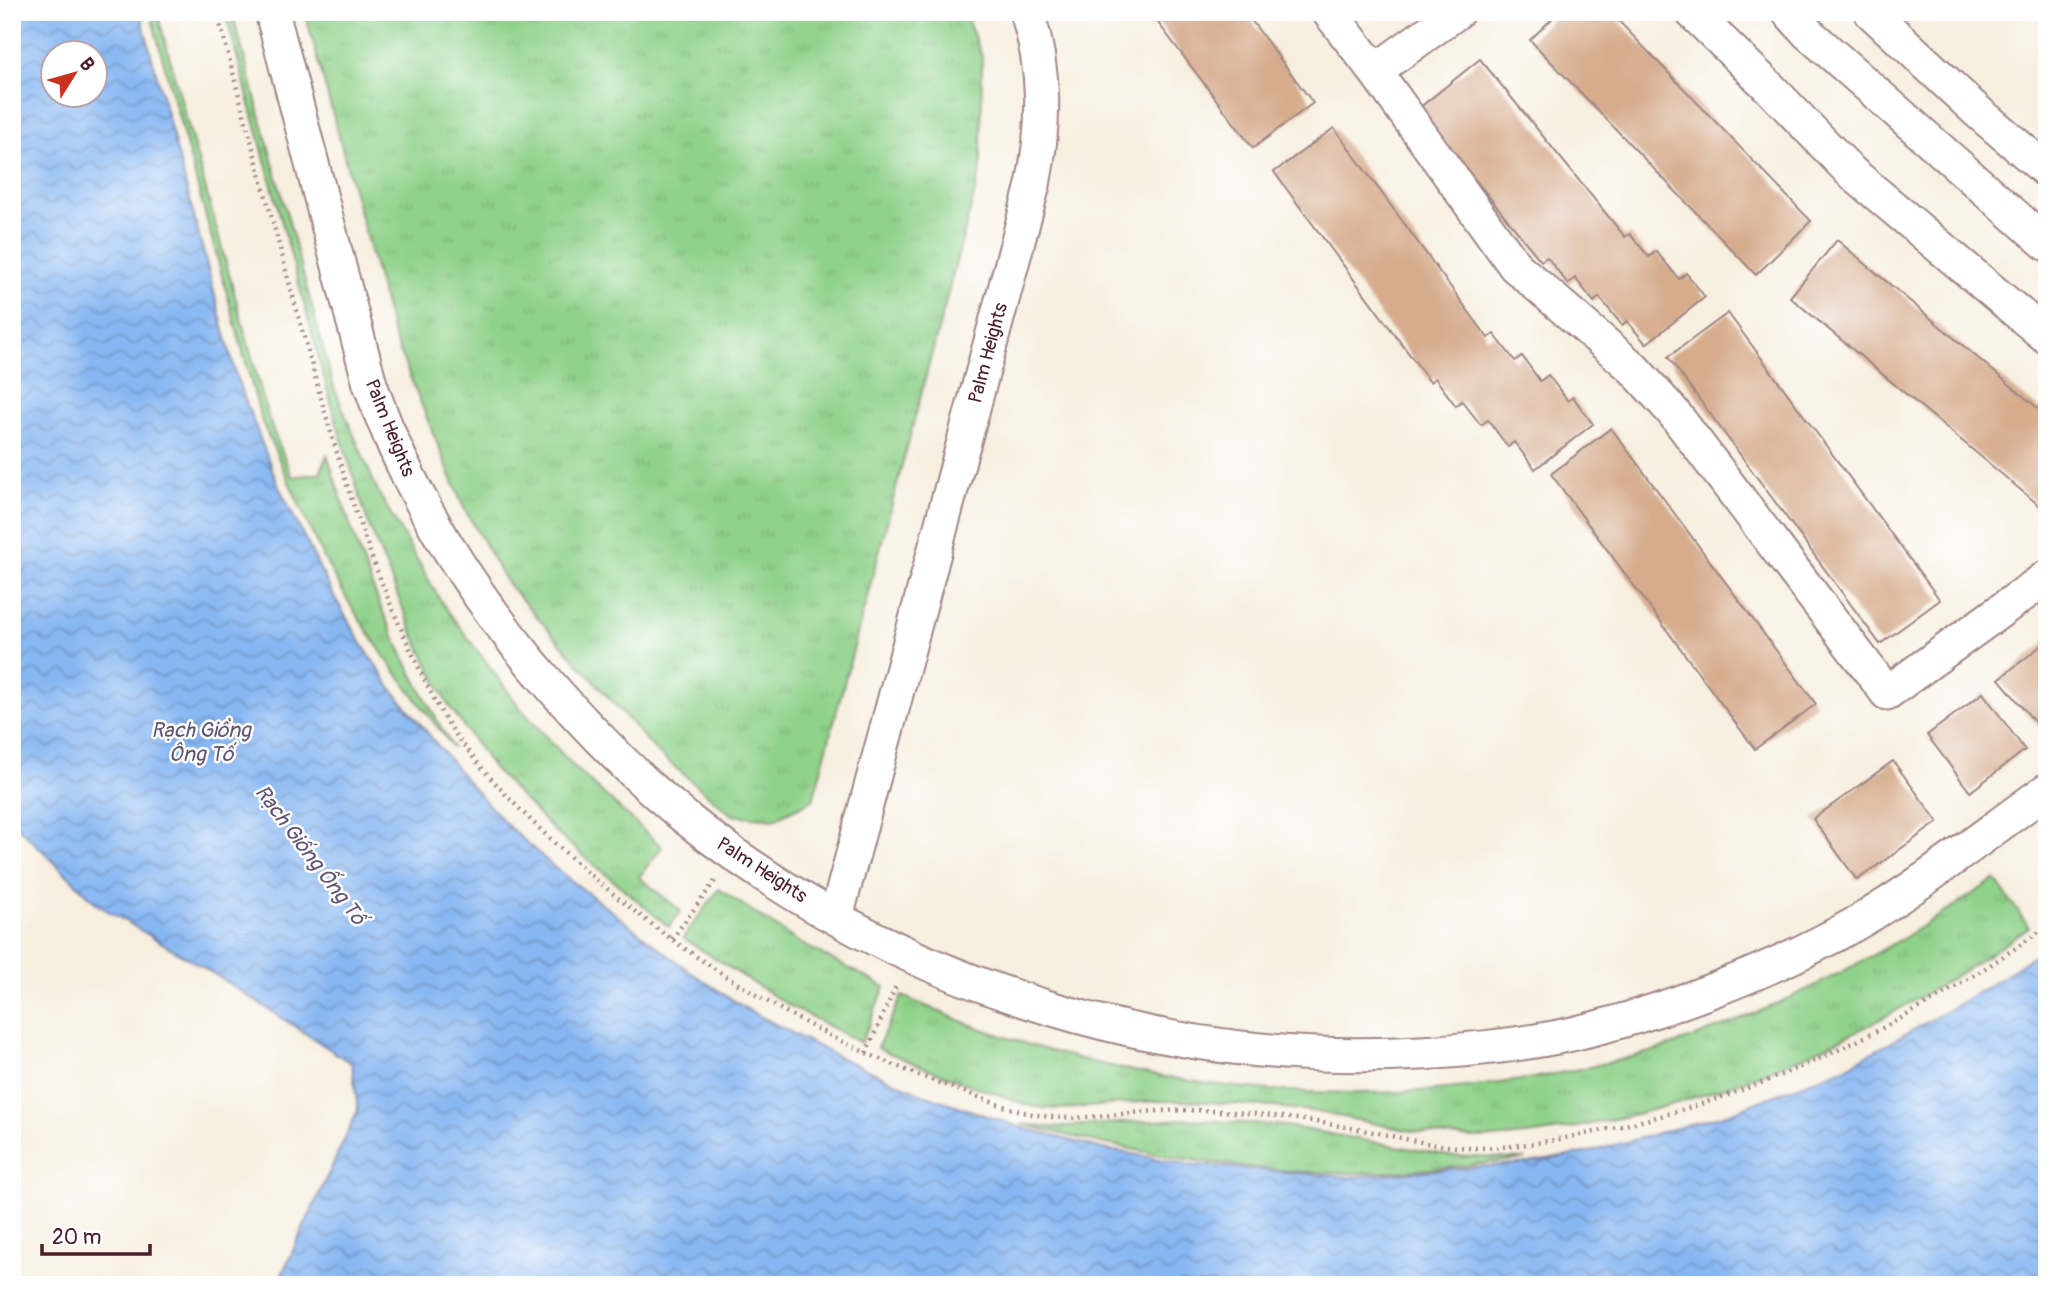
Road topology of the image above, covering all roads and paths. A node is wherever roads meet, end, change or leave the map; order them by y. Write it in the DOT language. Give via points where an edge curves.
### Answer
graph roads {
  1 [pos="216,12"];
  2 [pos="272,12"];
  3 [pos="1027,12"];
  4 [pos="1329,12"];
  5 [pos="1457,12"];
  6 [pos="1692,12"];
  7 [pos="1788,12"];
  8 [pos="1871,12"];
  9 [pos="1375,71"];
  10 [pos="2047,171"];
  11 [pos="2047,244"];
  12 [pos="2047,337"];
  13 [pos="2047,577"];
  14 [pos="2047,790"];
  15 [pos="716,880"];
  16 [pos="836,917"];
  17 [pos="2047,926"];
  18 [pos="672,939"];
  19 [pos="896,985"];
  20 [pos="866,1053"];
  1 -- 18 [label="path" via="335,450 360,527 425,682 488,776 539,829"];
  2 -- 16 [label="street, Palm Heights" via="370,384 396,451 444,542 528,658 628,767 706,833"];
  3 -- 16 [label="street, Palm Heights" via="1042,85 1043,122 1033,185"];
  4 -- 9 [label="street"];
  5 -- 9 [label="street"];
  6 -- 12 [label="street" via="1852,173"];
  7 -- 11 [label="street"];
  8 -- 10 [label="street"];
  9 -- 13 [label="street" via="1515,266 1633,368 1673,412 1887,693"];
  14 -- 16 [label="street" via="1890,902 1805,950 1707,991 1615,1022 1487,1048 1331,1055 1243,1048 1145,1032 1088,1020 996,991"];
  15 -- 18 [label="path"];
  17 -- 20 [label="path" via="1884,1029 1770,1081 1698,1107 1628,1125 1508,1147 1431,1144 1306,1120 1194,1109 1051,1117 984,1099"];
  18 -- 20 [label="path" via="763,1000"];
  19 -- 20 [label="path"];
}
